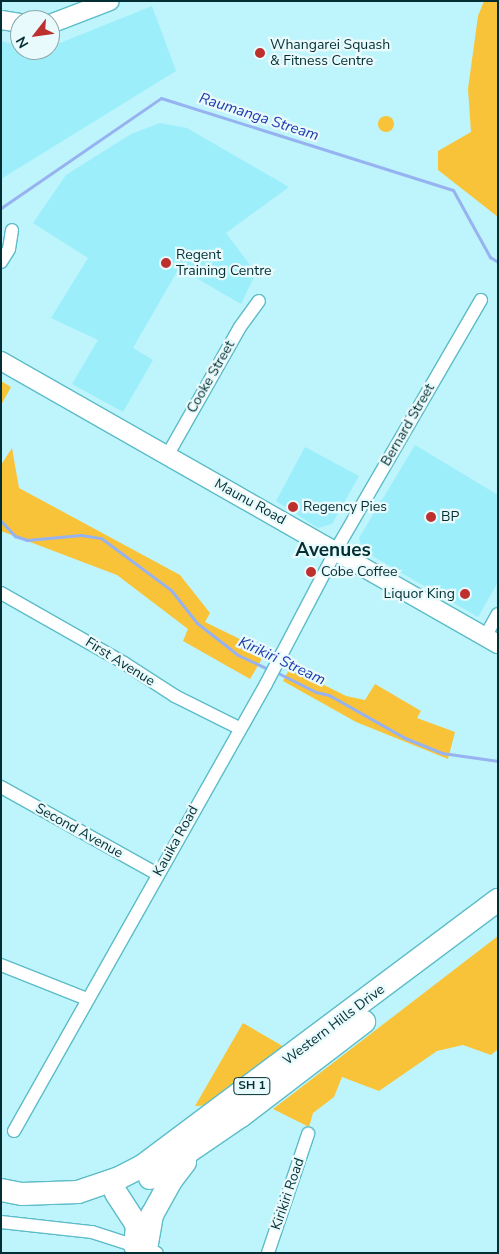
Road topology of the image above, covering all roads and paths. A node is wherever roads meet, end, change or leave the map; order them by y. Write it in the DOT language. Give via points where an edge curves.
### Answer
graph roads {
  1 [pos="110,1"];
  2 [pos="60,20"];
  3 [pos="12,230"];
  4 [pos="1,262"];
  5 [pos="481,300"];
  6 [pos="259,301"];
  7 [pos="1,361"];
  8 [pos="167,456"];
  9 [pos="337,551"];
  10 [pos="1,593"];
  11 [pos="498,614"];
  12 [pos="491,641"];
  13 [pos="240,728"];
  14 [pos="1,787"];
  15 [pos="157,874"];
  16 [pos="498,900"];
  17 [pos="498,920"];
  18 [pos="1,965"];
  19 [pos="385,997"];
  20 [pos="88,999"];
  21 [pos="14,1131"];
  22 [pos="308,1134"];
  23 [pos="191,1153"];
  24 [pos="1,1190"];
  25 [pos="116,1193"];
  26 [pos="1,1203"];
  27 [pos="1,1222"];
  28 [pos="146,1249"];
  29 [pos="268,1253"];
  1 -- 2 [label="main road"];
  3 -- 4 [label="street" via="9,249"];
  5 -- 9 [label="street, Bernard Street"];
  6 -- 8 [label="street, Cooke Street" via="240,327"];
  7 -- 8 [label="main road, Maunu Road"];
  8 -- 9 [label="main road, Maunu Road"];
  9 -- 12 [label="main road, Maunu Road"];
  9 -- 13 [label="street, Kauika Road"];
  10 -- 13 [label="street, First Avenue" via="175,696"];
  11 -- 12 [label="street"];
  13 -- 15 [label="street, Kauika Road"];
  14 -- 15 [label="street, Second Avenue"];
  15 -- 20 [label="street, Kauika Road"];
  16 -- 19 [label="highway, Western Hills Drive / SH 1"];
  17 -- 19 [label="highway, Western Hills Drive / SH 1"];
  18 -- 20 [label="street"];
  19 -- 23 [label="highway, Western Hills Drive / SH 1"];
  19 -- 24 [label="highway, Western Hills Drive / SH 1" via="162,1154 120,1178 78,1192 51,1194"];
  20 -- 21 [label="street, Kauika Road"];
  22 -- 29 [label="street, Kirikiri Road"];
  23 -- 25 [label="highway, Western Hills Drive / SH 1" via="155,1176"];
  23 -- 28 [label="highway" via="155,1208"];
  25 -- 26 [label="highway, Western Hills Drive / SH 1" via="60,1205 34,1207"];
  25 -- 28 [label="highway" via="137,1225"];
  27 -- 28 [label="street" via="84,1231"];
}
